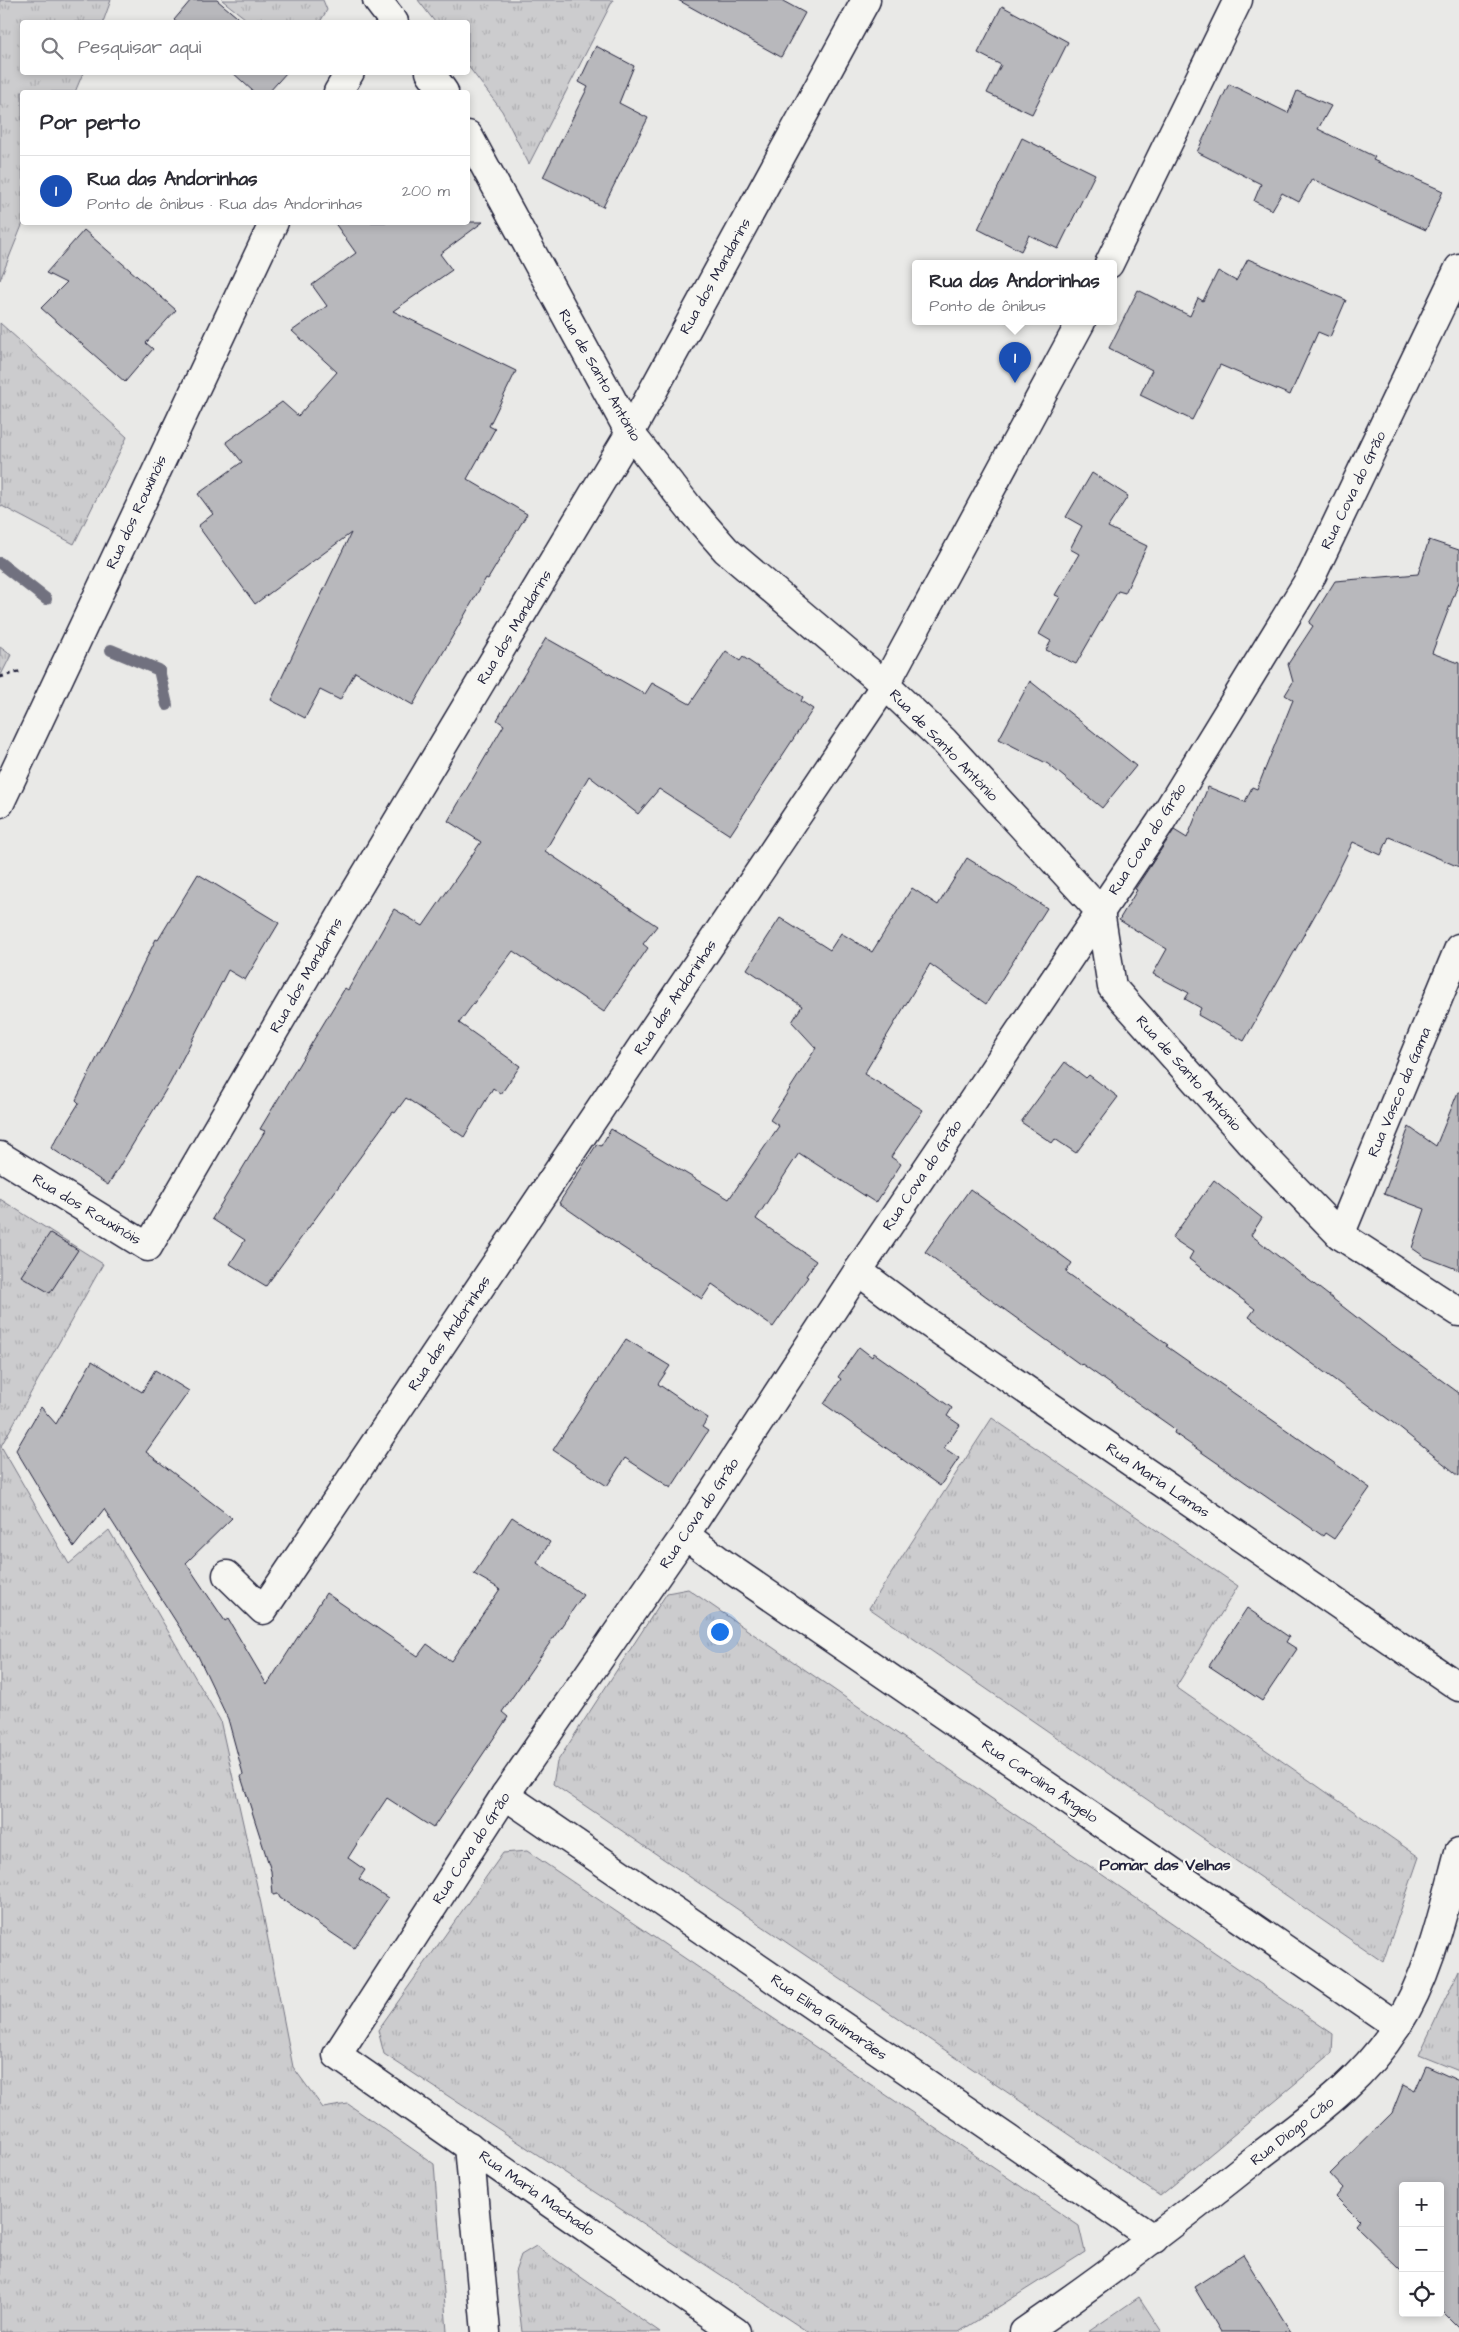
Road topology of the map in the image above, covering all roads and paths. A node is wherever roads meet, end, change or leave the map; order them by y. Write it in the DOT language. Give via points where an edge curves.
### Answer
graph roads {
  1 [pos="866,0"];
  2 [pos="1238,0"];
  3 [pos="348,75"];
  4 [pos="432,75"];
  5 [pos="339,90"];
  6 [pos="443,90"];
  7 [pos="470,139"];
  8 [pos="273,225"];
  9 [pos="1111,260"];
  10 [pos="1459,268"];
  11 [pos="1079,325"];
  12 [pos="630,433"];
  13 [pos="885,685"];
  14 [pos="0,803"];
  15 [pos="1100,911"];
  16 [pos="1459,948"];
  17 [pos="0,1156"];
  18 [pos="1340,1235"];
  19 [pos="148,1247"];
  20 [pos="858,1271"];
  21 [pos="1459,1312"];
  22 [pos="685,1535"];
  23 [pos="227,1575"];
  24 [pos="1459,1687"];
  25 [pos="505,1795"];
  26 [pos="1459,1852"];
  27 [pos="1397,2026"];
  28 [pos="338,2055"];
  29 [pos="469,2146"];
  30 [pos="1154,2240"];
  31 [pos="486,2332"];
  32 [pos="736,2332"];
  33 [pos="1024,2332"];
  1 -- 12 [label="street, Rua dos Mandarins"];
  2 -- 9 [label="street"];
  3 -- 5 [label="street"];
  4 -- 6 [label="street"];
  7 -- 12 [label="street, Rua de Santo António"];
  8 -- 14 [label="street, Rua dos Rouxinóis"];
  10 -- 15 [label="street, Rua Cova do Grão" via="1312,575 1160,822"];
  11 -- 13 [label="street, Rua das Andorinhas"];
  12 -- 13 [label="street, Rua de Santo António" via="726,550"];
  12 -- 19 [label="street, Rua dos Mandarins"];
  13 -- 15 [label="street, Rua de Santo António" via="944,741"];
  13 -- 23 [label="street, Rua das Andorinhas" via="263,1610"];
  15 -- 18 [label="street, Rua de Santo António" via="1112,987 1250,1142"];
  15 -- 20 [label="street, Rua Cova do Grão"];
  16 -- 18 [label="street, Rua Vasco da Gama"];
  17 -- 19 [label="street, Rua dos Rouxinóis"];
  18 -- 21 [label="street, Rua de Santo António"];
  20 -- 22 [label="street, Rua Cova do Grão"];
  20 -- 24 [label="street, Rua Maria Lamas" via="914,1313"];
  22 -- 25 [label="street, Rua Cova do Grão"];
  22 -- 27 [label="street, Rua Carolina Ângelo"];
  25 -- 28 [label="street, Rua Cova do Grão"];
  25 -- 30 [label="street, Rua Elina Guimarães"];
  26 -- 27 [label="street, Rua Diogo Cão" via="1440,1925 1419,1986"];
  27 -- 30 [label="street, Rua Diogo Cão" via="1372,2061 1344,2090"];
  28 -- 29 [label="street, Rua Maria Machado"];
  29 -- 31 [label="street"];
  29 -- 32 [label="street, Rua Maria Machado"];
  30 -- 33 [label="street, Rua Diogo Cão"];
}
